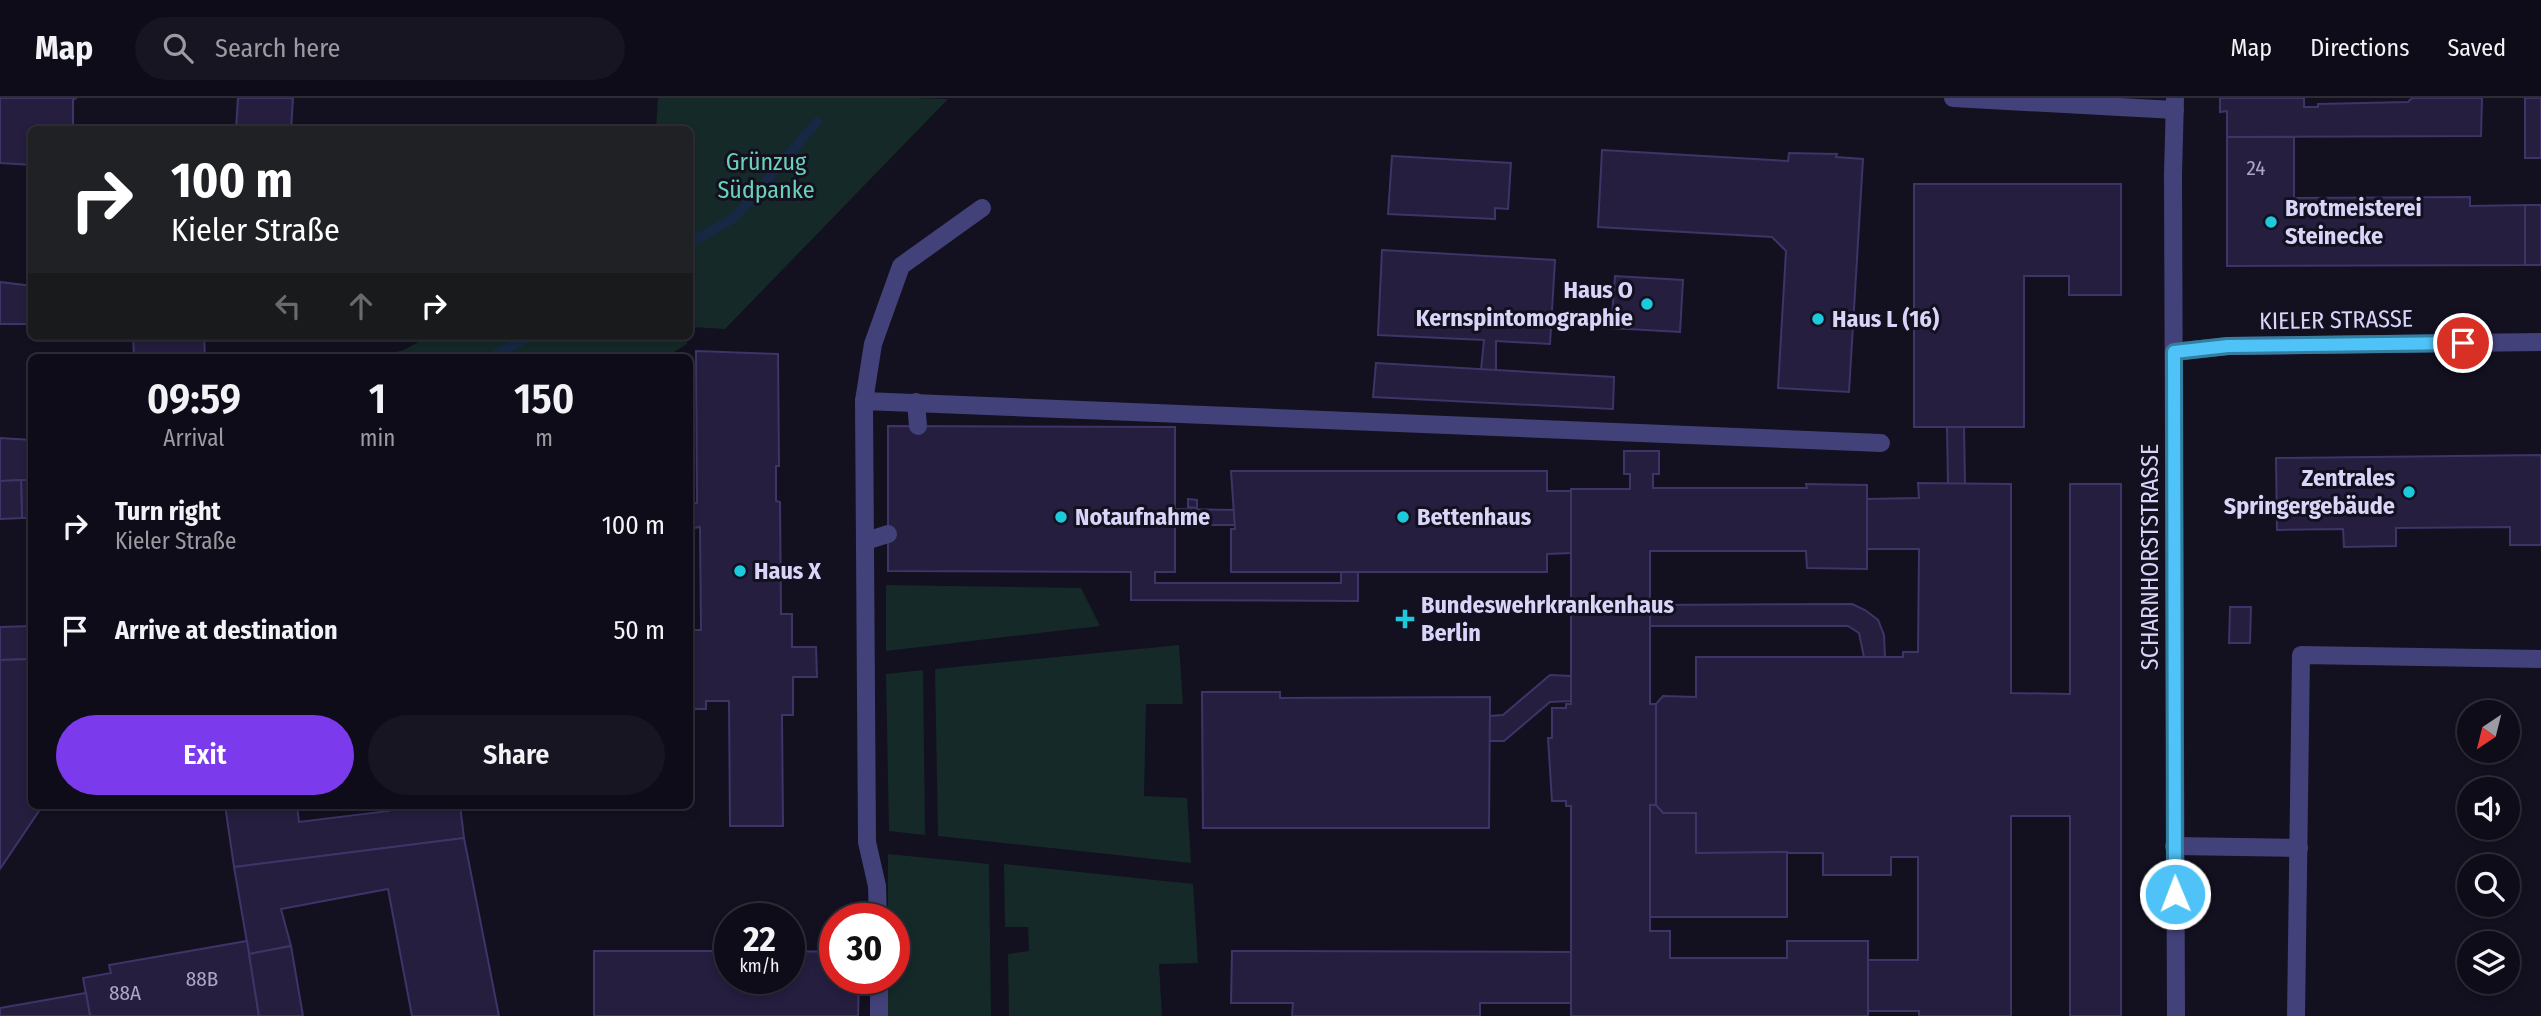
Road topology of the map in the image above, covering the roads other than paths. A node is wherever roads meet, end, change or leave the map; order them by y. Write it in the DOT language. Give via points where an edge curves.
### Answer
graph roads {
  1 [pos="1953,98"];
  2 [pos="2175,104"];
  3 [pos="982,208"];
  4 [pos="2541,342"];
  5 [pos="2174,352"];
  6 [pos="864,401"];
  7 [pos="916,402"];
  8 [pos="918,426"];
  9 [pos="1881,443"];
  10 [pos="888,534"];
  11 [pos="866,541"];
  12 [pos="2541,659"];
  13 [pos="2174,846"];
  14 [pos="2298,848"];
  15 [pos="878,903"];
  16 [pos="878,994"];
  17 [pos="879,1016"];
  18 [pos="2176,1016"];
  19 [pos="2296,1016"];
  1 -- 2 [label="street"];
  2 -- 5 [label="street, SCHARNHORSTSTRASSE"];
  3 -- 6 [label="street" via="901,266 873,344"];
  4 -- 5 [label="street, KIELER STRASSE" via="2228,346"];
  5 -- 13 [label="street, SCHARNHORSTSTRASSE"];
  6 -- 7 [label="street"];
  6 -- 11 [label="street"];
  7 -- 8 [label="street"];
  7 -- 9 [label="street"];
  10 -- 11 [label="street"];
  11 -- 15 [label="street" via="867,842"];
  12 -- 14 [label="street" via="2301,655"];
  13 -- 14 [label="street"];
  13 -- 18 [label="street, SCHARNHORSTSTRASSE"];
  14 -- 19 [label="street"];
  16 -- 17 [label="street"];
}
